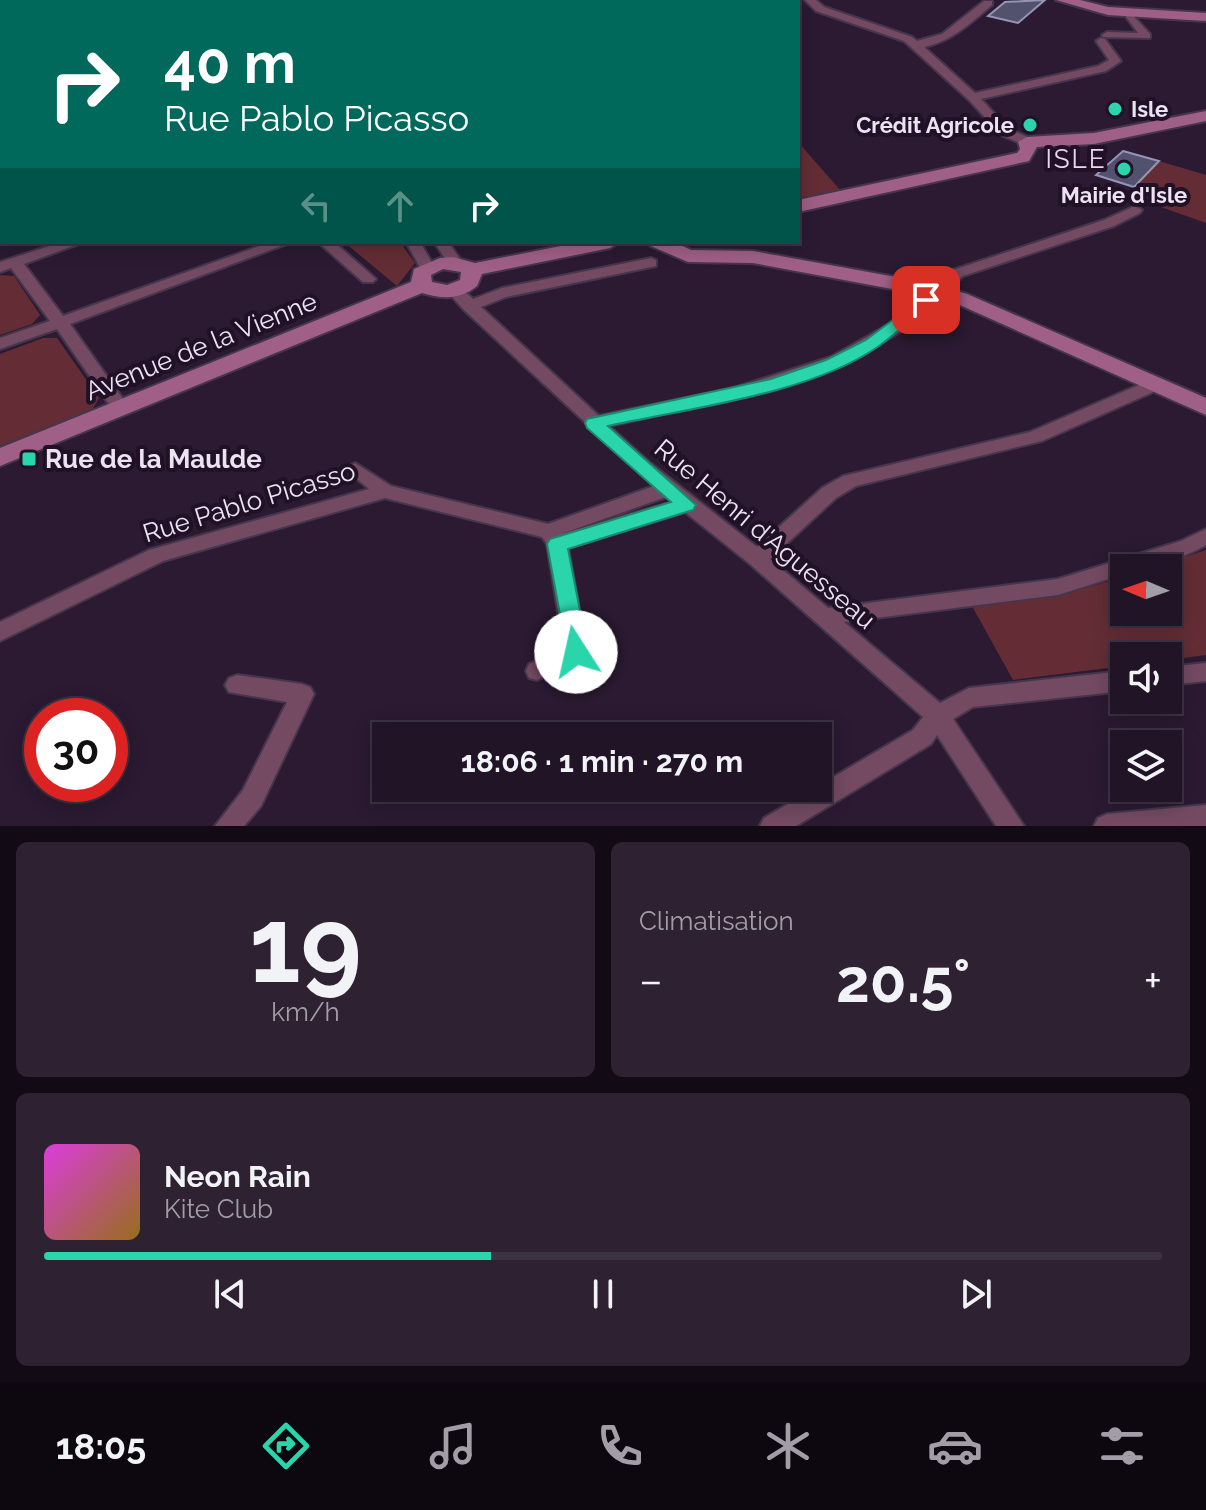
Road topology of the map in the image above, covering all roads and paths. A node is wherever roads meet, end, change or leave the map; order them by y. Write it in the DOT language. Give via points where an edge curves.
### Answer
graph roads {
  1 [pos="810,0"];
  2 [pos="1063,0"];
  3 [pos="988,3"];
  4 [pos="1129,14"];
  5 [pos="1206,17"];
  6 [pos="915,45"];
  7 [pos="973,97"];
  8 [pos="1206,116"];
  9 [pos="1027,142"];
  10 [pos="800,206"];
  11 [pos="1135,210"];
  12 [pos="71,244"];
  13 [pos="279,244"];
  14 [pos="327,244"];
  15 [pos="414,244"];
  16 [pos="443,244"];
  17 [pos="598,244"];
  18 [pos="662,244"];
  19 [pos="700,244"];
  20 [pos="725,255"];
  21 [pos="651,263"];
  22 [pos="7,265"];
  23 [pos="464,266"];
  24 [pos="424,276"];
  25 [pos="368,279"];
  26 [pos="934,290"];
  27 [pos="462,298"];
  28 [pos="59,322"];
  29 [pos="0,344"];
  30 [pos="1154,385"];
  31 [pos="1206,407"];
  32 [pos="121,409"];
  33 [pos="594,423"];
  34 [pos="0,458"];
  35 [pos="355,469"];
  36 [pos="667,489"];
  37 [pos="385,491"];
  38 [pos="686,505"];
  39 [pos="1206,536"];
  40 [pos="553,538"];
  41 [pos="757,559"];
  42 [pos="822,618"];
  43 [pos="0,632"];
  44 [pos="537,671"];
  45 [pos="1206,672"];
  46 [pos="1182,675"];
  47 [pos="1110,683"];
  48 [pos="237,685"];
  49 [pos="938,716"];
  50 [pos="1206,817"];
  51 [pos="228,826"];
  52 [pos="773,826"];
  53 [pos="1011,826"];
  54 [pos="1107,826"];
  1 -- 6 [label="street" via="820,9"];
  2 -- 4 [label="street"];
  3 -- 6 [label="street" via="951,35"];
  4 -- 5 [label="street"];
  4 -- 7 [label="street" via="1146,36 1104,38 1115,61 1102,69"];
  6 -- 7 [label="street"];
  7 -- 9 [label="street" via="1005,132"];
  8 -- 9 [label="street" via="1048,143"];
  9 -- 10 [label="street" via="1023,157"];
  11 -- 26 [label="street" via="958,273"];
  12 -- 22 [label="street"];
  13 -- 28 [label="street"];
  14 -- 25 [label="street"];
  15 -- 24 [label="street"];
  16 -- 23 [label="street"];
  17 -- 23 [label="street, Avenue de la Vienne"];
  18 -- 20 [label="street" via="688,256"];
  19 -- 20 [label="street"];
  20 -- 26 [label="street"];
  21 -- 27 [label="street"];
  22 -- 28 [label="street"];
  23 -- 24 [label="street, Avenue de la Vienne" via="440,263"];
  23 -- 27 [label="street" via="470,282"];
  24 -- 27 [label="street" via="443,292"];
  24 -- 32 [label="street, Avenue de la Vienne"];
  26 -- 30 [label="street"];
  26 -- 33 [label="street" via="917,310 872,343 832,364 775,384"];
  27 -- 33 [label="street, Rue Henri d'Aguesseau"];
  28 -- 29 [label="street"];
  28 -- 32 [label="street"];
  30 -- 31 [label="street"];
  30 -- 41 [label="street" via="1035,437 850,481 829,493"];
  32 -- 34 [label="street, Avenue de la Vienne"];
  33 -- 36 [label="street, Rue Henri d'Aguesseau"];
  35 -- 37 [label="street, Rue Pablo Picasso"];
  36 -- 38 [label="street, Rue Henri d'Aguesseau"];
  36 -- 40 [label="street"];
  37 -- 40 [label="street, Rue Pablo Picasso"];
  37 -- 43 [label="street, Rue Pablo Picasso" via="156,555"];
  38 -- 40 [label="street"];
  38 -- 41 [label="street, Rue Henri d'Aguesseau"];
  39 -- 42 [label="street" via="1058,587"];
  40 -- 44 [label="street" via="576,652"];
  41 -- 42 [label="street, Rue Henri d'Aguesseau"];
  42 -- 49 [label="street, Rue Henri d'Aguesseau"];
  45 -- 46 [label="street"];
  47 -- 49 [label="street" via="969,698"];
  48 -- 51 [label="street" via="302,694 252,798"];
  49 -- 52 [label="street" via="922,737"];
  49 -- 53 [label="street, Rue Henri d'Aguesseau"];
  50 -- 54 [label="street"];
}
